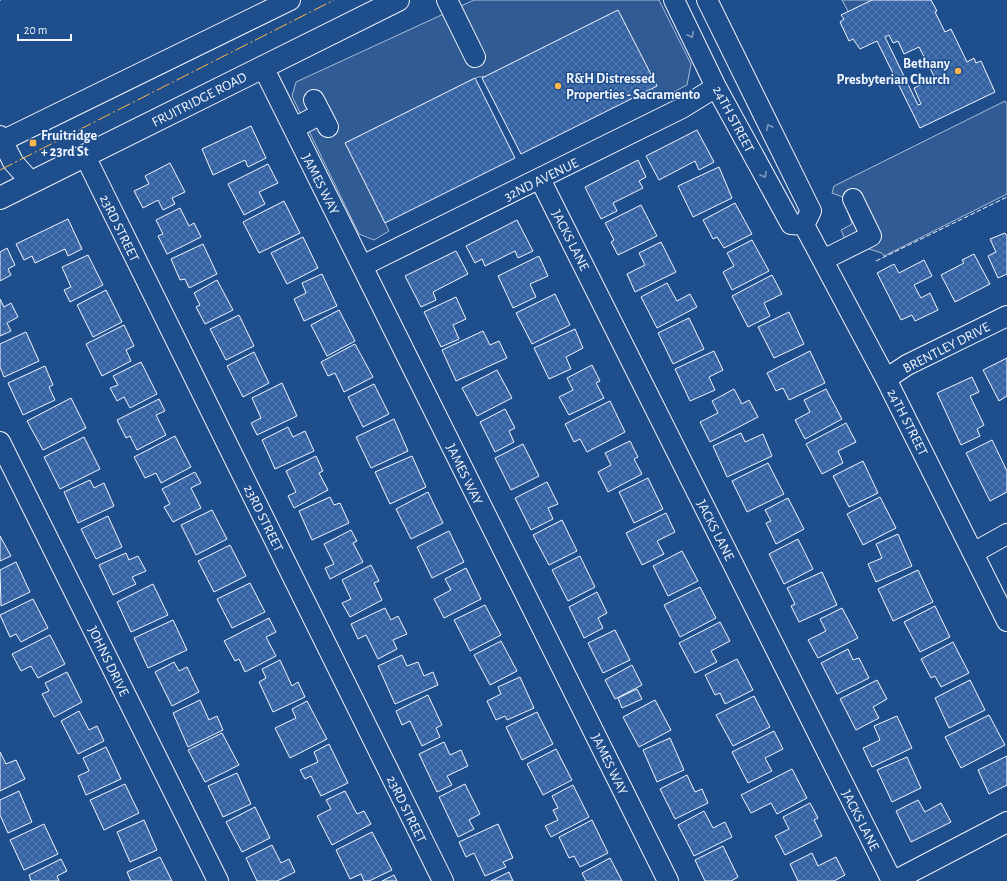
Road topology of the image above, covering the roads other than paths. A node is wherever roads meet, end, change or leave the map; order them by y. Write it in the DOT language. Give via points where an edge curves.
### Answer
graph roads {
  1 [pos="290,0"];
  2 [pos="398,0"];
  3 [pos="447,0"];
  4 [pos="674,0"];
  5 [pos="707,0"];
  6 [pos="475,57"];
  7 [pos="263,67"];
  8 [pos="716,87"];
  9 [pos="321,114"];
  10 [pos="294,128"];
  11 [pos="1,139"];
  12 [pos="85,156"];
  13 [pos="540,179"];
  14 [pos="31,182"];
  15 [pos="0,198"];
  16 [pos="853,199"];
  17 [pos="804,226"];
  18 [pos="823,260"];
  19 [pos="362,266"];
  20 [pos="1007,316"];
  21 [pos="886,379"];
  22 [pos="0,442"];
  23 [pos="1007,534"];
  24 [pos="973,553"];
  25 [pos="1007,621"];
  26 [pos="1007,822"];
  27 [pos="218,881"];
  28 [pos="443,881"];
  29 [pos="668,881"];
  30 [pos="893,881"];
  1 -- 11 [label="street"];
  2 -- 7 [label="main road, FRUITRIDGE ROAD"];
  3 -- 6 [label="street"];
  4 -- 8 [label="street, 24TH STREET, one-way"];
  17 -- 5 [label="street, 24TH STREET, one-way" via="811,211"];
  7 -- 10 [label="street, JAMES WAY"];
  7 -- 12 [label="main road, FRUITRIDGE ROAD"];
  8 -- 13 [label="street, 32ND AVENUE" via="682,108"];
  8 -- 17 [label="street, 24TH STREET, one-way" via="791,224"];
  9 -- 10 [label="street"];
  10 -- 19 [label="street, JAMES WAY"];
  11 -- 14 [label="street" via="13,162"];
  12 -- 14 [label="main road, FRUITRIDGE ROAD"];
  12 -- 28 [label="street, 23RD STREET"];
  13 -- 19 [label="street, 32ND AVENUE"];
  13 -- 30 [label="street, JACKS LANE"];
  14 -- 15 [label="main road, FRUITRIDGE ROAD"];
  16 -- 18 [label="street" via="871,236"];
  17 -- 18 [label="street, 24TH STREET"];
  18 -- 21 [label="street, 24TH STREET"];
  19 -- 29 [label="street, JAMES WAY"];
  20 -- 21 [label="street, BRENTLEY DRIVE" via="908,365"];
  21 -- 24 [label="street, 24TH STREET"];
  22 -- 27 [label="street, JOHNS DRIVE"];
  23 -- 24 [label="street"];
  24 -- 25 [label="street, 24TH STREET"];
  26 -- 30 [label="street"];
}
